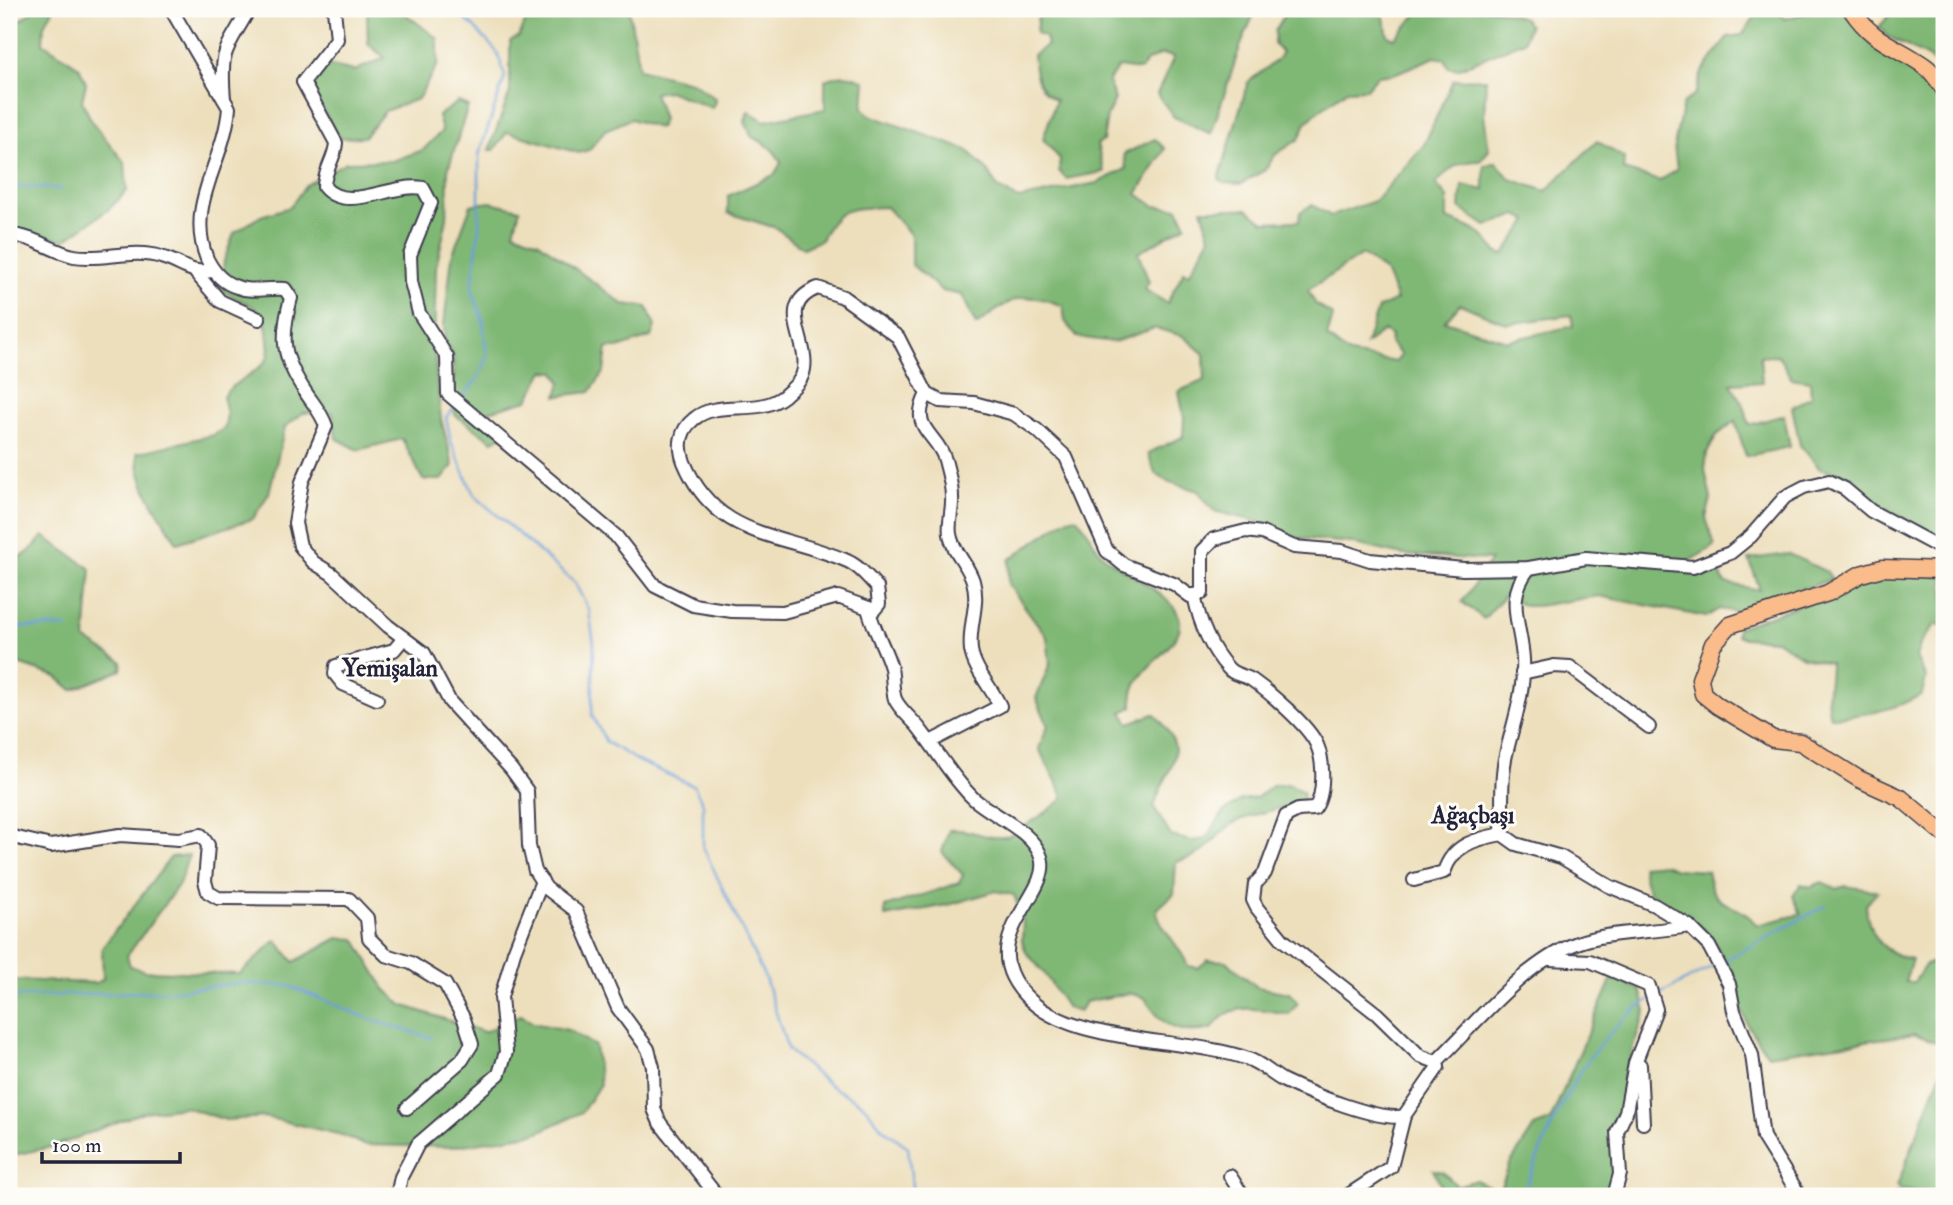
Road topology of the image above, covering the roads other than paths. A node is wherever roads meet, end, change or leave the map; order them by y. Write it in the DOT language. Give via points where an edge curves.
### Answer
graph roads {
  1 [pos="171,9"];
  2 [pos="334,9"];
  3 [pos="1851,9"];
  4 [pos="248,11"];
  5 [pos="1944,89"];
  6 [pos="224,103"];
  7 [pos="9,242"];
  8 [pos="212,271"];
  9 [pos="196,273"];
  10 [pos="259,319"];
  11 [pos="927,394"];
  12 [pos="1944,550"];
  13 [pos="1529,568"];
  14 [pos="1944,570"];
  15 [pos="1194,595"];
  16 [pos="868,608"];
  17 [pos="404,638"];
  18 [pos="1522,673"];
  19 [pos="377,699"];
  20 [pos="1649,727"];
  21 [pos="930,742"];
  22 [pos="1502,834"];
  23 [pos="1944,834"];
  24 [pos="9,836"];
  25 [pos="1414,880"];
  26 [pos="541,881"];
  27 [pos="1689,926"];
  28 [pos="1549,959"];
  29 [pos="1640,1051"];
  30 [pos="1436,1062"];
  31 [pos="407,1108"];
  32 [pos="1404,1116"];
  33 [pos="1643,1123"];
  34 [pos="1230,1176"];
  35 [pos="397,1196"];
  36 [pos="717,1196"];
  37 [pos="1243,1196"];
  38 [pos="1347,1196"];
  39 [pos="1614,1196"];
  40 [pos="1800,1196"];
  41 [pos="1900,1196"];
  42 [pos="1923,1196"];
  1 -- 6 [label="street"];
  2 -- 16 [label="street" via="337,39 303,82 336,142 324,187 335,197 356,197 411,185 423,188 430,197 429,213 410,255 411,282 419,313 447,357 448,394 616,536 655,586 693,605 732,611 783,612 838,597"];
  3 -- 5 [label="main road" via="1862,26 1890,48 1928,68"];
  4 -- 6 [label="street" via="225,46"];
  6 -- 8 [label="street" via="229,108 227,125 198,219"];
  7 -- 9 [label="street" via="18,236 29,238 47,249 77,257 162,257"];
  8 -- 9 [label="street"];
  8 -- 17 [label="street" via="235,287 285,289 291,298 283,338 285,355 321,410 326,426 302,482 295,523 300,546"];
  9 -- 10 [label="street" via="220,301"];
  11 -- 15 [label="street" via="940,401 974,403 1014,414 1037,430 1066,457 1107,551 1124,565"];
  11 -- 16 [label="street" via="898,337 844,297 818,288 806,292 797,303 804,357 803,375 797,384 773,405 705,412 685,428 680,442 691,479 713,509 748,529 847,561 877,587 878,604 874,610"];
  11 -- 21 [label="street" via="921,403 921,419 944,456 953,496 949,534 965,561 977,598 971,650 1000,706"];
  12 -- 13 [label="street" via="1871,511 1829,481 1785,497 1730,553 1693,567 1586,558"];
  13 -- 15 [label="street" via="1463,569 1370,561 1342,551 1294,547 1246,531 1214,539 1202,551 1202,593"];
  13 -- 18 [label="street" via="1517,583 1514,603"];
  14 -- 23 [label="main road" via="1882,568 1828,593 1730,625 1713,643 1700,679 1703,694 1718,706 1773,739 1800,742 1859,779 1901,798"];
  15 -- 30 [label="street" via="1199,620 1229,671 1251,679 1300,723 1317,746 1319,803 1314,809 1286,816 1265,873 1255,884 1257,908 1283,940 1377,1014 1420,1056"];
  16 -- 21 [label="street" via="891,668 896,700"];
  17 -- 19 [label="street" via="394,650 336,666 335,674 344,684"];
  17 -- 26 [label="street" via="424,653 450,702 527,791 528,846"];
  18 -- 20 [label="street" via="1570,667"];
  18 -- 22 [label="street" via="1522,692 1504,762"];
  21 -- 32 [label="street" via="973,798 1030,841 1041,856 1042,869 1013,925 1007,947 1013,975 1031,1001 1063,1021 1103,1032 1201,1045 1252,1060 1318,1096 1391,1119"];
  22 -- 25 [label="street" via="1455,850 1444,872"];
  22 -- 27 [label="street" via="1516,844 1561,858"];
  24 -- 31 [label="street" via="51,846 120,835 179,839 201,835 208,845 205,881 208,892 218,898 349,899 367,918 369,938 386,955 411,963 445,984 472,1044 461,1060"];
  26 -- 35 [label="street" via="501,997 506,1052 499,1074 418,1144"];
  26 -- 36 [label="street" via="576,911 618,1008 648,1049 654,1110 660,1123"];
  27 -- 28 [label="street" via="1578,943"];
  27 -- 40 [label="street" via="1709,946 1729,984 1734,1011 1752,1055 1763,1137"];
  28 -- 29 [label="street" via="1590,961 1649,986 1656,1009"];
  28 -- 30 [label="street" via="1519,981"];
  29 -- 33 [label="street"];
  29 -- 39 [label="street" via="1617,1132 1620,1174"];
  30 -- 32 [label="street" via="1438,1067"];
  32 -- 38 [label="street" via="1391,1167"];
  34 -- 37 [label="street"];
  41 -- 42 [label="street"];
}
